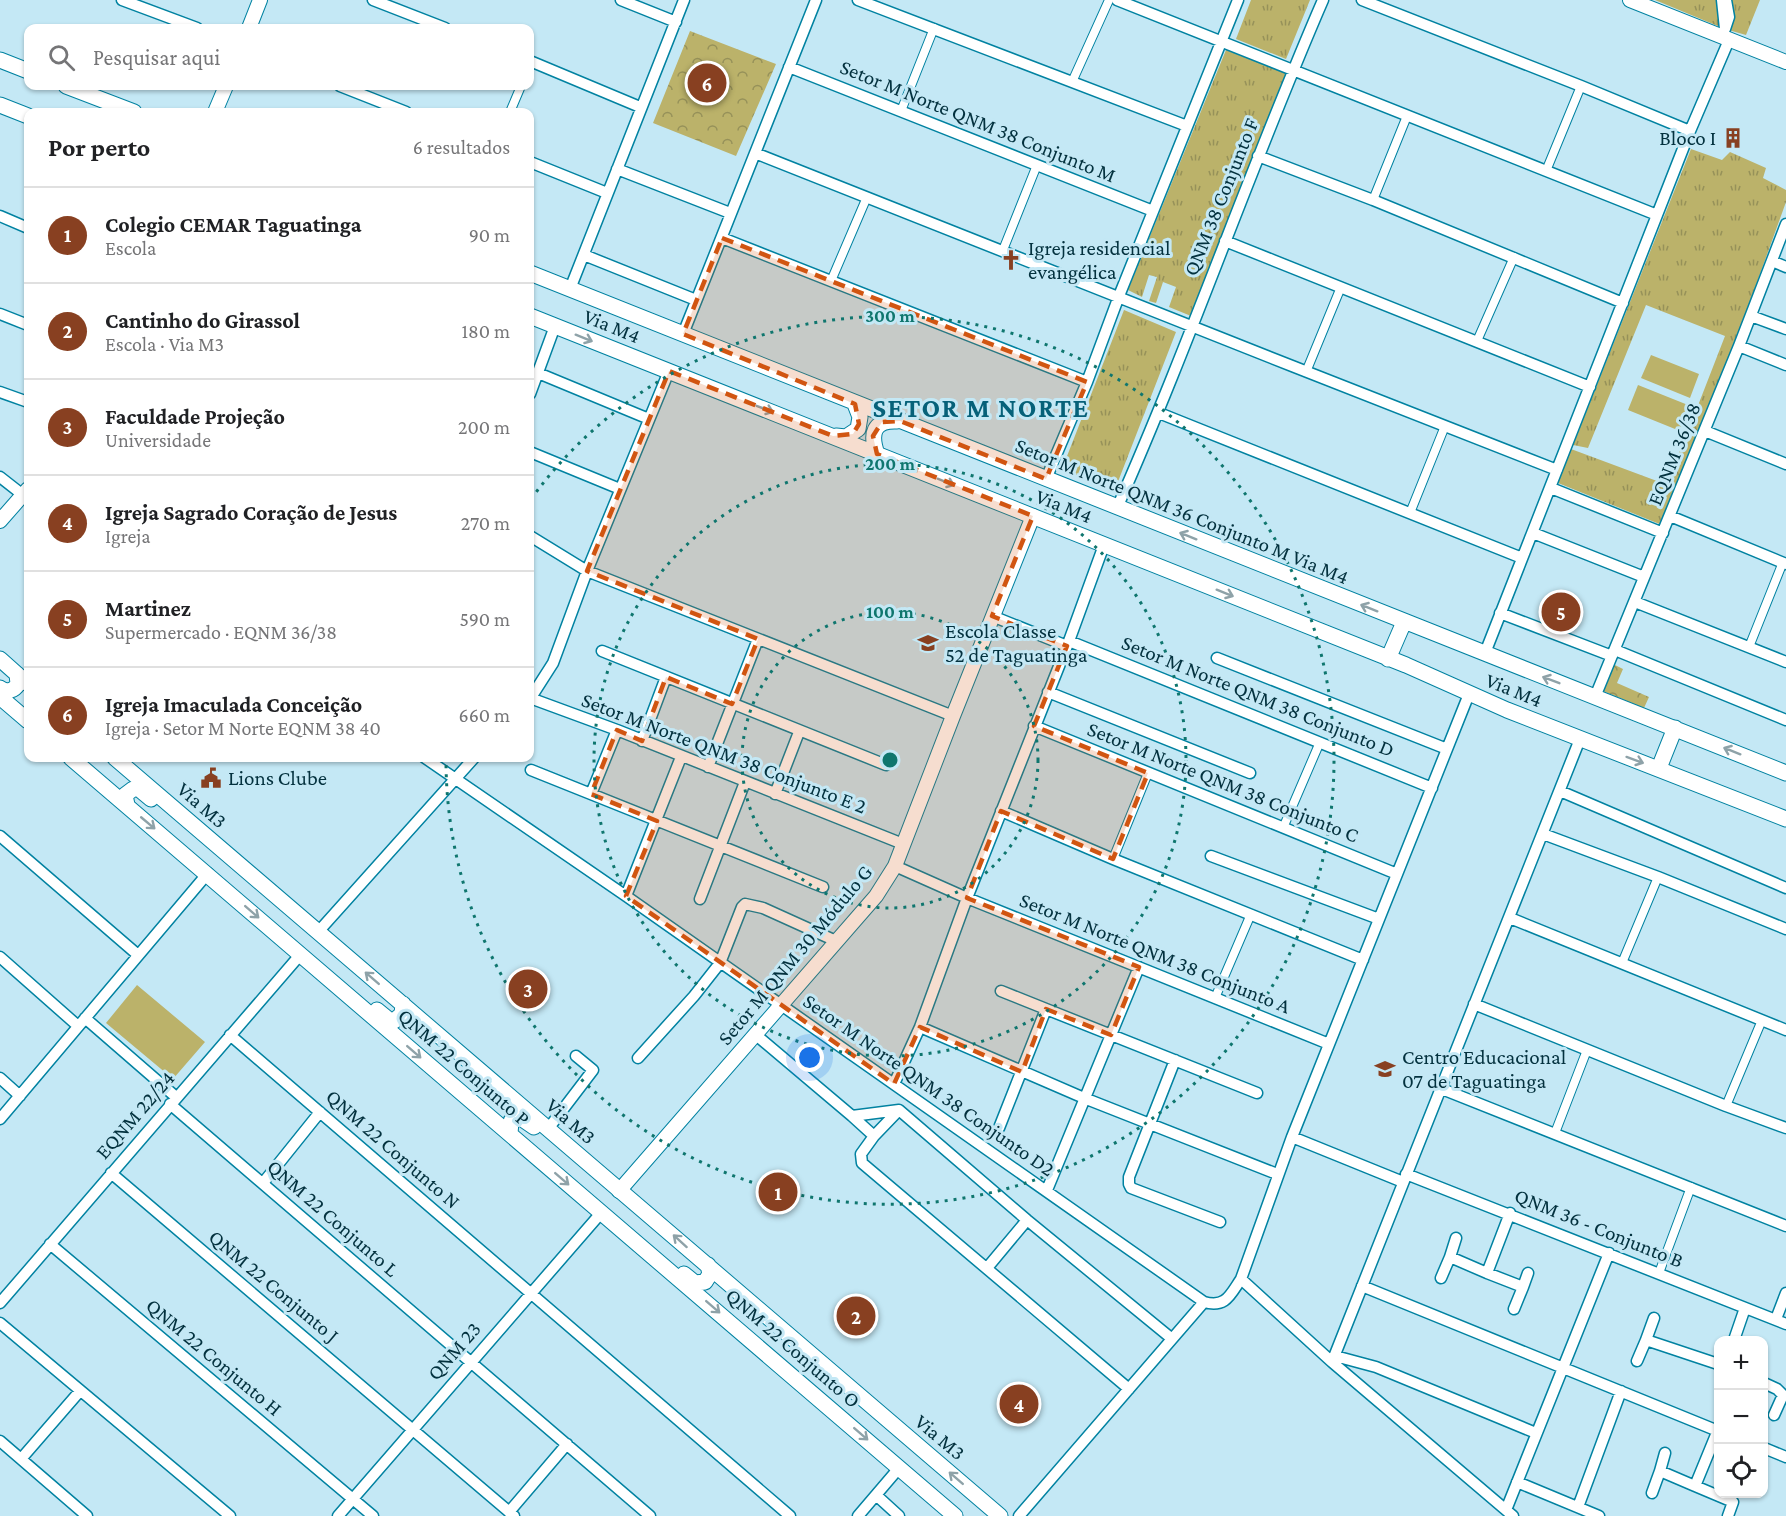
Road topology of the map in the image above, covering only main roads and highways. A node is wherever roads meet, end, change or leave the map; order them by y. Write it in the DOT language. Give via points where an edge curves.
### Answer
graph roads {
  1 [pos="0,60"];
  2 [pos="24,69"];
  3 [pos="76,90"];
  4 [pos="0,105"];
  5 [pos="124,108"];
  6 [pos="24,114"];
  7 [pos="534,275"];
  8 [pos="534,318"];
  9 [pos="855,404"];
  10 [pos="900,421"];
  11 [pos="833,436"];
  12 [pos="877,454"];
  13 [pos="1404,622"];
  14 [pos="1388,658"];
  15 [pos="0,659"];
  16 [pos="23,679"];
  17 [pos="0,688"];
  18 [pos="0,697"];
  19 [pos="24,718"];
  20 [pos="1675,728"];
  21 [pos="76,762"];
  22 [pos="120,762"];
  23 [pos="1659,768"];
  24 [pos="1786,774"];
  25 [pos="127,805"];
  26 [pos="1786,819"];
  27 [pos="212,842"];
  28 [pos="303,957"];
  29 [pos="403,1004"];
  30 [pos="510,1134"];
  31 [pos="595,1170"];
  32 [pos="601,1213"];
  33 [pos="621,1228"];
  34 [pos="708,1265"];
  35 [pos="817,1396"];
  36 [pos="893,1424"];
  37 [pos="956,1516"];
  38 [pos="1000,1516"];
  1 -- 2 [label="main road"];
  3 -- 5 [label="main road"];
  4 -- 6 [label="main road"];
  7 -- 9 [label="main road, Setor M Norte QNM 36 Conjunto M Via M4"];
  8 -- 11 [label="main road, Via M4, one-way"];
  9 -- 10 [label="main road, Setor M Norte QNM 36 Conjunto M Via M4"];
  9 -- 11 [label="main road" via="860,417 858,429 846,437"];
  10 -- 12 [label="main road" via="882,422 876,428 873,436"];
  13 -- 10 [label="main road, Setor M Norte QNM 36 Conjunto M Via M4, one-way"];
  11 -- 12 [label="main road, Via M4"];
  12 -- 14 [label="main road, Via M4, one-way"];
  13 -- 14 [label="main road"];
  20 -- 13 [label="main road, Setor M Norte QNM 36 Conjunto M Via M4, one-way"];
  14 -- 23 [label="main road, Via M4, one-way"];
  15 -- 16 [label="main road"];
  16 -- 17 [label="main road" via="14,689"];
  18 -- 19 [label="main road"];
  20 -- 23 [label="main road"];
  24 -- 20 [label="main road, Setor M Norte QNM 36 Conjunto M Via M4, one-way"];
  21 -- 25 [label="main road"];
  22 -- 27 [label="main road, Via M3"];
  23 -- 26 [label="main road, Via M4"];
  25 -- 27 [label="main road" via="127,791 139,789 181,824"];
  25 -- 28 [label="main road, one-way"];
  29 -- 27 [label="main road, Via M3, one-way"];
  28 -- 29 [label="main road" via="350,987 388,1019 400,1017"];
  28 -- 30 [label="main road, QNM 22 Conjunto P, one-way"];
  29 -- 31 [label="main road, Via M3"];
  30 -- 31 [label="main road" via="512,1119 522,1117"];
  30 -- 32 [label="main road, QNM 22 Conjunto P, one-way"];
  34 -- 31 [label="main road, Via M3, one-way"];
  32 -- 33 [label="main road, QNM 22 Conjunto O"];
  33 -- 34 [label="main road" via="695,1283 707,1280"];
  33 -- 35 [label="main road, QNM 22 Conjunto O, one-way"];
  34 -- 36 [label="main road, Via M3"];
  35 -- 36 [label="main road" via="816,1382 828,1378 866,1410"];
  35 -- 37 [label="main road, QNM 22 Conjunto O, one-way"];
  38 -- 36 [label="main road, Via M3, one-way"];
}
